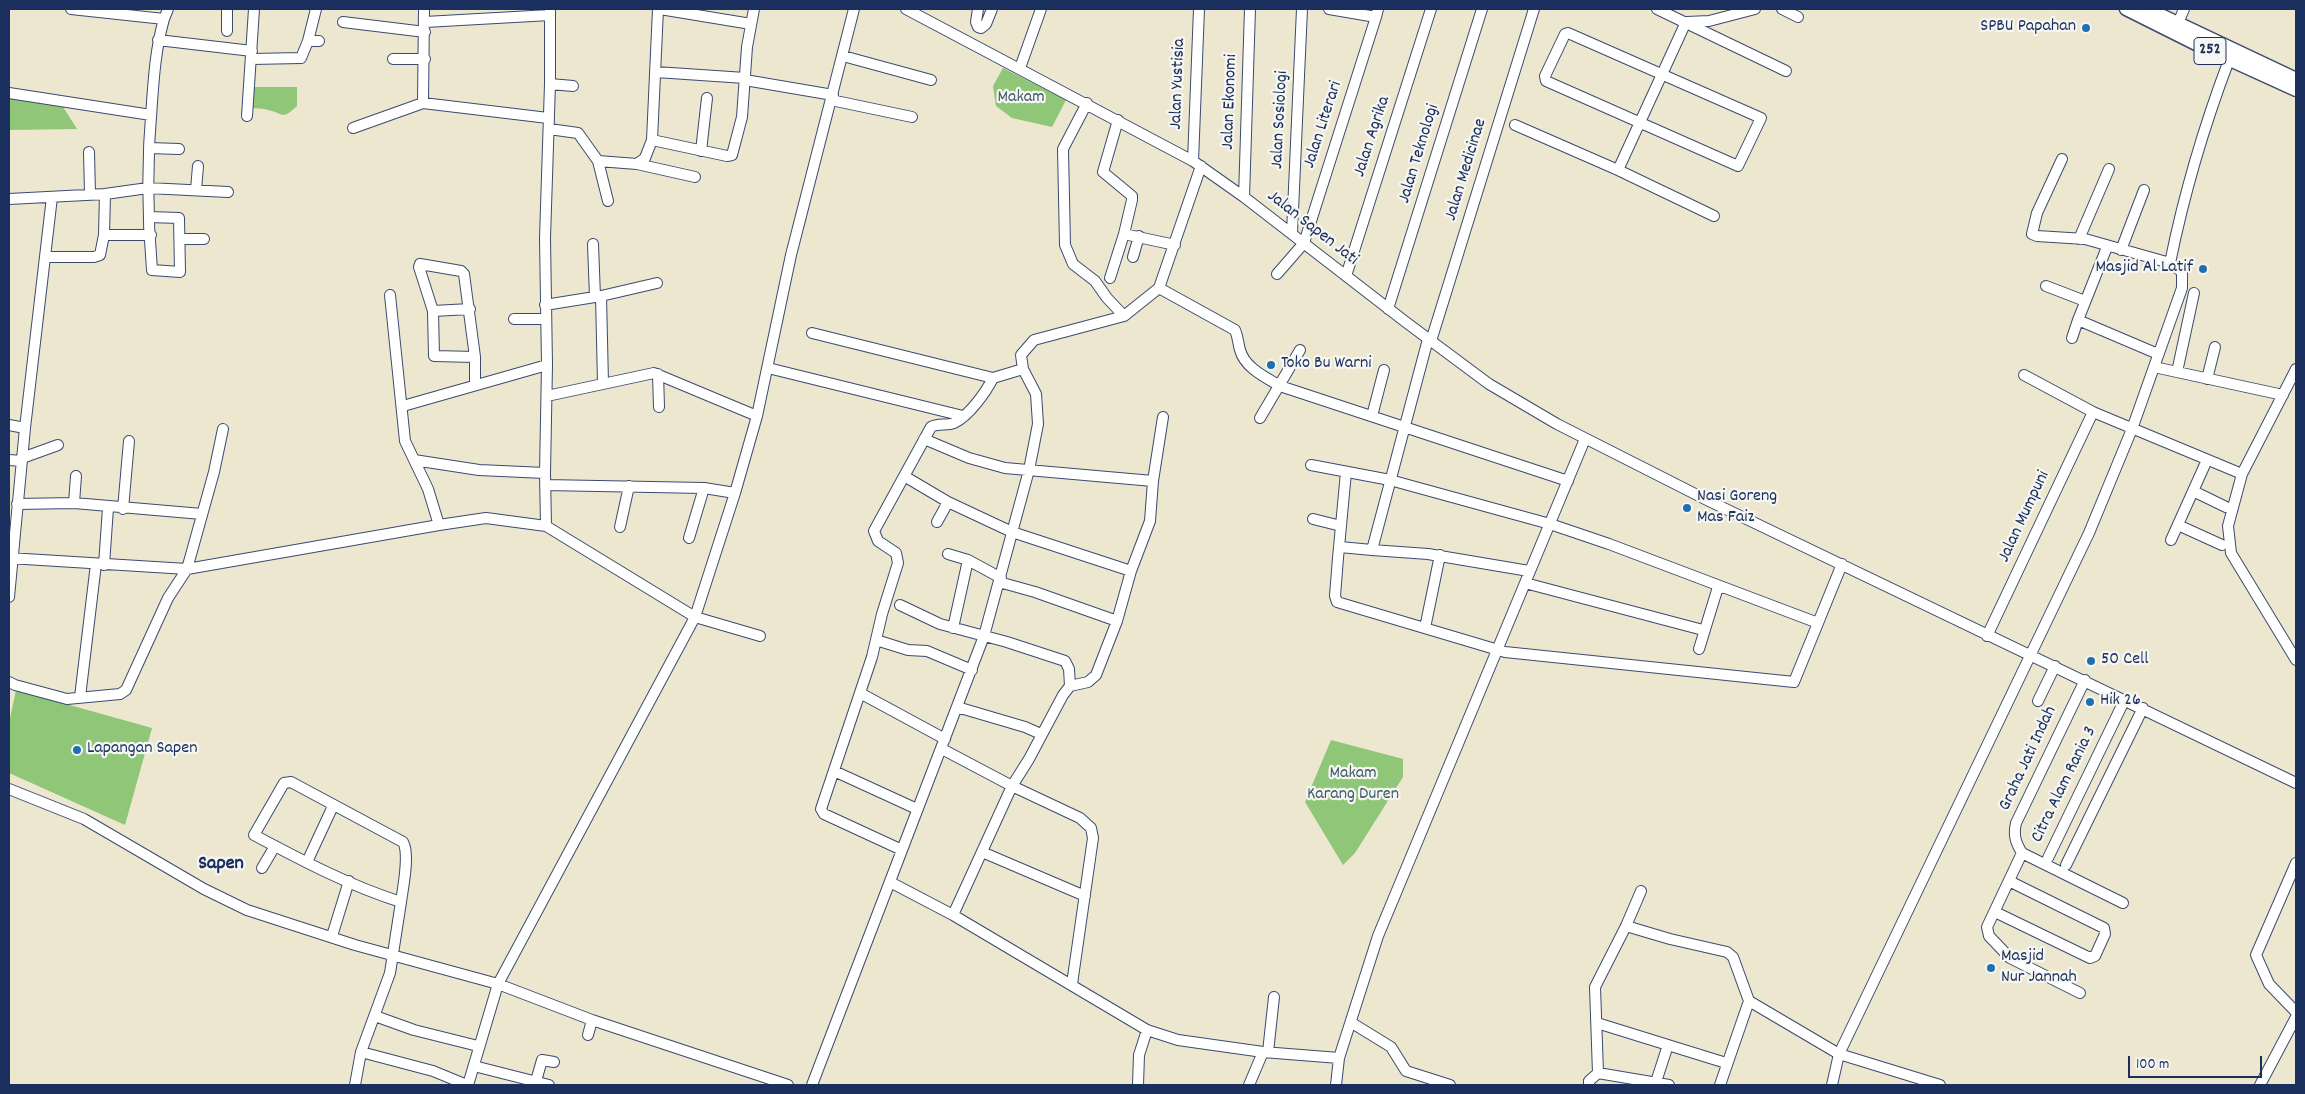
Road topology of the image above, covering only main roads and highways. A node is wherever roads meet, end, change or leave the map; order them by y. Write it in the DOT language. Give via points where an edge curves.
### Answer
graph roads {
  1 [pos="2126,9"];
  2 [pos="2153,10"];
  3 [pos="2176,29"];
  4 [pos="2296,79"];
  5 [pos="2296,90"];
  1 -- 3 [label="main road, 252"];
  2 -- 3 [label="main road, 252"];
  3 -- 4 [label="main road, 252"];
  3 -- 5 [label="main road, 252" via="2229,60"];
}
